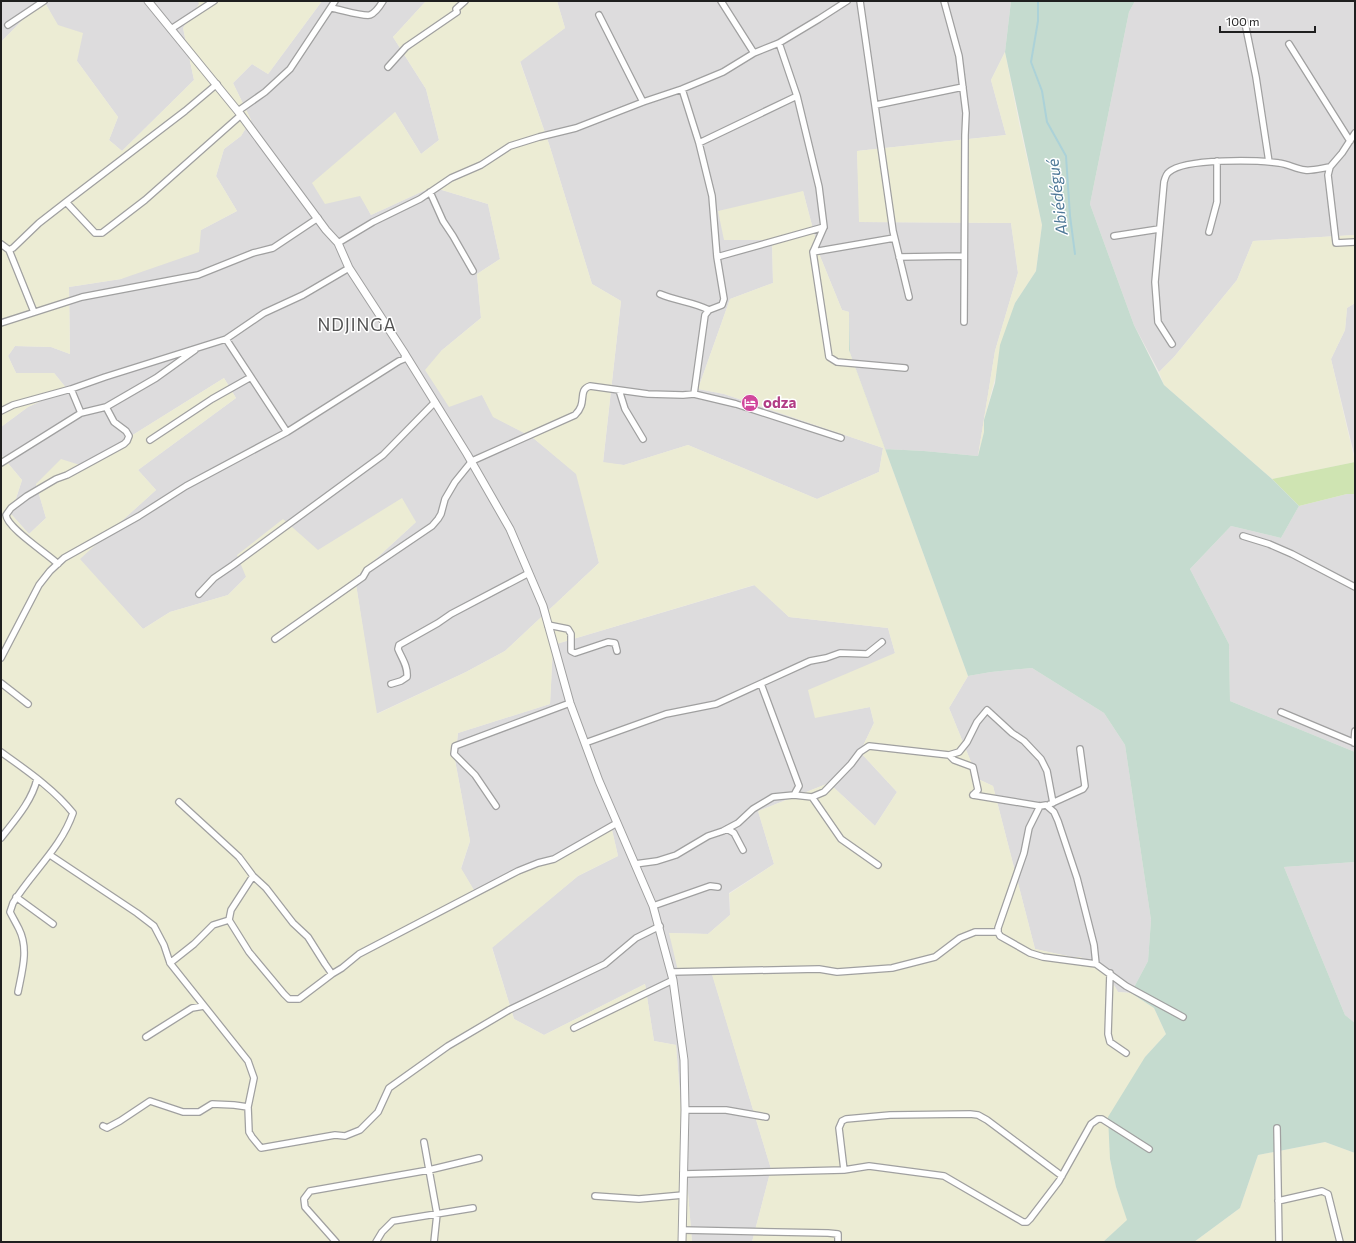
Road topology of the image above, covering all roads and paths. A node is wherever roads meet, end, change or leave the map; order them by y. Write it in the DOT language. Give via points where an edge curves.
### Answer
graph roads {
  1 [pos="44,1"];
  2 [pos="148,1"];
  3 [pos="214,1"];
  4 [pos="335,1"];
  5 [pos="383,1"];
  6 [pos="465,1"];
  7 [pos="721,1"];
  8 [pos="847,1"];
  9 [pos="860,1"];
  10 [pos="944,1"];
  11 [pos="331,8"];
  12 [pos="599,15"];
  13 [pos="1244,23"];
  14 [pos="8,26"];
  15 [pos="171,29"];
  16 [pos="779,43"];
  17 [pos="1289,44"];
  18 [pos="754,53"];
  19 [pos="388,67"];
  20 [pos="217,84"];
  21 [pos="963,87"];
  22 [pos="682,89"];
  23 [pos="797,96"];
  24 [pos="643,102"];
  25 [pos="876,105"];
  26 [pos="240,113"];
  27 [pos="1355,133"];
  28 [pos="1350,141"];
  29 [pos="699,143"];
  30 [pos="1217,161"];
  31 [pos="1269,162"];
  32 [pos="1330,167"];
  33 [pos="430,192"];
  34 [pos="66,202"];
  35 [pos="318,218"];
  36 [pos="824,227"];
  37 [pos="1159,229"];
  38 [pos="1209,232"];
  39 [pos="1114,236"];
  40 [pos="894,238"];
  41 [pos="1355,242"];
  42 [pos="338,243"];
  43 [pos="1,244"];
  44 [pos="9,250"];
  45 [pos="813,252"];
  46 [pos="964,256"];
  47 [pos="717,257"];
  48 [pos="899,257"];
  49 [pos="349,268"];
  50 [pos="472,271"];
  51 [pos="660,294"];
  52 [pos="909,297"];
  53 [pos="709,310"];
  54 [pos="34,312"];
  55 [pos="964,322"];
  56 [pos="1,323"];
  57 [pos="226,338"];
  58 [pos="1172,344"];
  59 [pos="199,347"];
  60 [pos="405,355"];
  61 [pos="905,368"];
  62 [pos="251,377"];
  63 [pos="71,389"];
  64 [pos="619,390"];
  65 [pos="694,394"];
  66 [pos="435,402"];
  67 [pos="106,406"];
  68 [pos="1,411"];
  69 [pos="81,413"];
  70 [pos="287,432"];
  71 [pos="841,438"];
  72 [pos="643,439"];
  73 [pos="150,440"];
  74 [pos="472,461"];
  75 [pos="1,463"];
  76 [pos="1243,536"];
  77 [pos="58,564"];
  78 [pos="529,574"];
  79 [pos="1355,587"];
  80 [pos="199,594"];
  81 [pos="548,625"];
  82 [pos="274,639"];
  83 [pos="882,642"];
  84 [pos="617,650"];
  85 [pos="1,658"];
  86 [pos="1,683"];
  87 [pos="391,684"];
  88 [pos="761,684"];
  89 [pos="570,702"];
  90 [pos="28,704"];
  91 [pos="1281,712"];
  92 [pos="1355,731"];
  93 [pos="585,743"];
  94 [pos="1354,743"];
  95 [pos="1080,749"];
  96 [pos="2,755"];
  97 [pos="950,755"];
  98 [pos="38,779"];
  99 [pos="794,795"];
  100 [pos="812,797"];
  101 [pos="179,802"];
  102 [pos="1053,803"];
  103 [pos="496,806"];
  104 [pos="1043,806"];
  105 [pos="617,823"];
  106 [pos="727,828"];
  107 [pos="1,838"];
  108 [pos="743,850"];
  109 [pos="50,855"];
  110 [pos="635,864"];
  111 [pos="878,865"];
  112 [pos="253,876"];
  113 [pos="718,887"];
  114 [pos="16,897"];
  115 [pos="653,906"];
  116 [pos="229,920"];
  117 [pos="53,924"];
  118 [pos="660,926"];
  119 [pos="998,932"];
  120 [pos="170,963"];
  121 [pos="1096,964"];
  122 [pos="671,972"];
  123 [pos="1110,973"];
  124 [pos="332,974"];
  125 [pos="673,980"];
  126 [pos="18,992"];
  127 [pos="204,1006"];
  128 [pos="1183,1017"];
  129 [pos="574,1028"];
  130 [pos="146,1037"];
  131 [pos="1126,1053"];
  132 [pos="248,1108"];
  133 [pos="685,1110"];
  134 [pos="766,1117"];
  135 [pos="103,1126"];
  136 [pos="1277,1128"];
  137 [pos="424,1142"];
  138 [pos="1148,1149"];
  139 [pos="479,1158"];
  140 [pos="429,1170"];
  141 [pos="844,1170"];
  142 [pos="684,1174"];
  143 [pos="1062,1176"];
  144 [pos="683,1195"];
  145 [pos="595,1196"];
  146 [pos="1278,1201"];
  147 [pos="474,1208"];
  148 [pos="437,1214"];
  149 [pos="682,1230"];
  150 [pos="336,1242"];
  151 [pos="376,1242"];
  152 [pos="434,1242"];
  153 [pos="682,1242"];
  154 [pos="838,1242"];
  155 [pos="1279,1242"];
  156 [pos="1340,1242"];
  1 -- 14 [label="street"];
  2 -- 15 [label="street"];
  3 -- 15 [label="street"];
  4 -- 11 [label="street"];
  5 -- 11 [label="street" via="370,16"];
  6 -- 19 [label="street" via="456,9 458,12 406,47"];
  7 -- 18 [label="street"];
  8 -- 16 [label="street"];
  9 -- 25 [label="street"];
  10 -- 21 [label="street" via="959,56"];
  11 -- 26 [label="street" via="290,69"];
  12 -- 24 [label="street"];
  13 -- 31 [label="street" via="1256,77"];
  15 -- 20 [label="street"];
  16 -- 18 [label="street"];
  16 -- 23 [label="street"];
  17 -- 28 [label="street"];
  18 -- 22 [label="street" via="724,72"];
  20 -- 26 [label="street"];
  20 -- 34 [label="street"];
  21 -- 25 [label="street"];
  21 -- 46 [label="street" via="966,113"];
  22 -- 24 [label="street"];
  22 -- 29 [label="street"];
  23 -- 29 [label="street"];
  23 -- 36 [label="street" via="819,187"];
  24 -- 33 [label="street" via="576,128 510,146 487,162 451,178"];
  25 -- 40 [label="street"];
  26 -- 34 [label="street" via="145,200 102,233 94,233"];
  26 -- 35 [label="street"];
  27 -- 28 [label="street"];
  28 -- 32 [label="street"];
  29 -- 47 [label="street" via="712,196"];
  30 -- 31 [label="street"];
  30 -- 37 [label="street" via="1178,166 1169,172 1164,182"];
  30 -- 38 [label="street" via="1217,202"];
  31 -- 32 [label="street" via="1308,170"];
  32 -- 41 [label="street" via="1328,175 1336,243"];
  33 -- 42 [label="street"];
  33 -- 50 [label="street" via="443,221"];
  34 -- 44 [label="street"];
  35 -- 42 [label="street"];
  35 -- 54 [label="street" via="274,248 253,253 198,275 82,297"];
  36 -- 45 [label="street"];
  36 -- 47 [label="street"];
  37 -- 39 [label="street"];
  37 -- 58 [label="street" via="1155,282 1158,322"];
  40 -- 45 [label="street"];
  40 -- 48 [label="street"];
  42 -- 49 [label="street"];
  43 -- 44 [label="street"];
  44 -- 54 [label="street"];
  45 -- 61 [label="street" via="829,358 837,362"];
  46 -- 48 [label="street"];
  46 -- 55 [label="street"];
  47 -- 53 [label="street" via="724,299 722,305"];
  48 -- 52 [label="street"];
  49 -- 57 [label="street" via="303,295 264,313"];
  49 -- 60 [label="street"];
  51 -- 53 [label="street"];
  53 -- 65 [label="street" via="704,314"];
  54 -- 56 [label="street"];
  57 -- 59 [label="street"];
  57 -- 62 [label="street"];
  59 -- 63 [label="street"];
  59 -- 67 [label="street" via="156,378"];
  60 -- 66 [label="street"];
  60 -- 70 [label="street" via="404,359"];
  62 -- 70 [label="street"];
  62 -- 73 [label="street"];
  63 -- 68 [label="street"];
  63 -- 69 [label="street"];
  64 -- 65 [label="street" via="648,394"];
  64 -- 72 [label="street" via="625,409"];
  64 -- 74 [label="street" via="586,387 580,408 575,415"];
  65 -- 71 [label="street" via="736,404"];
  66 -- 74 [label="street"];
  66 -- 80 [label="street" via="383,456 214,578"];
  67 -- 69 [label="street"];
  67 -- 77 [label="street" via="114,422 126,431 129,436 127,441 27,496 6,515 10,524"];
  69 -- 75 [label="street"];
  70 -- 77 [label="street" via="186,486 64,558"];
  74 -- 78 [label="street" via="510,529"];
  74 -- 82 [label="street" via="444,498 441,514 432,526 367,570 363,578"];
  76 -- 79 [label="street" via="1292,554"];
  77 -- 85 [label="street" via="39,585"];
  78 -- 81 [label="street"];
  78 -- 87 [label="street" via="451,614 399,645 398,649 407,666 407,677"];
  81 -- 84 [label="street" via="568,629 571,634 571,651 575,653 608,642 615,643"];
  81 -- 89 [label="street"];
  83 -- 88 [label="street" via="867,654 840,653 810,661"];
  86 -- 90 [label="street"];
  88 -- 93 [label="street" via="716,704 666,714"];
  88 -- 99 [label="street" via="799,786"];
  89 -- 93 [label="street"];
  89 -- 103 [label="street" via="456,746 454,754 475,775"];
  91 -- 94 [label="street"];
  92 -- 94 [label="street"];
  93 -- 105 [label="street"];
  95 -- 102 [label="street" via="1085,786"];
  96 -- 98 [label="street"];
  97 -- 100 [label="street" via="869,746 860,752 824,792"];
  97 -- 102 [label="street" via="959,752 987,710 1041,759 1047,771"];
  97 -- 104 [label="street" via="954,760 973,767 978,790 973,795"];
  98 -- 107 [label="street" via="20,814"];
  98 -- 109 [label="street" via="66,804 72,813 69,824"];
  99 -- 100 [label="street"];
  99 -- 106 [label="street" via="773,797 753,809 738,823"];
  100 -- 111 [label="street" via="841,839"];
  101 -- 112 [label="street" via="239,857"];
  102 -- 104 [label="street"];
  104 -- 119 [label="street" via="1029,828 1024,853"];
  104 -- 121 [label="street" via="1054,812 1058,821 1077,878 1094,945"];
  105 -- 110 [label="street"];
  105 -- 124 [label="street" via="554,858 518,871 359,954"];
  106 -- 108 [label="street" via="734,832"];
  106 -- 110 [label="street" via="676,855"];
  109 -- 114 [label="street"];
  109 -- 120 [label="street" via="154,926"];
  110 -- 115 [label="street"];
  112 -- 116 [label="street" via="231,910"];
  112 -- 124 [label="street" via="308,937"];
  113 -- 115 [label="street" via="710,886"];
  114 -- 117 [label="street"];
  114 -- 126 [label="street" via="10,912 24,944 25,960"];
  115 -- 118 [label="street"];
  116 -- 120 [label="street" via="213,925"];
  116 -- 124 [label="street" via="249,952 289,999 299,999"];
  118 -- 122 [label="street"];
  118 -- 132 [label="street" via="636,938 605,964 509,1010 448,1046 389,1088 378,1112 360,1130 345,1136 335,1135 261,1148 249,1132"];
  119 -- 121 [label="street" via="1000,936 1043,958"];
  119 -- 122 [label="street" via="975,932 960,938 935,957 892,968 837,972 819,969"];
  120 -- 127 [label="street"];
  121 -- 123 [label="street"];
  122 -- 125 [label="street"];
  123 -- 128 [label="street" via="1126,986"];
  123 -- 131 [label="street" via="1108,1034 1110,1042"];
  125 -- 129 [label="street"];
  125 -- 133 [label="street" via="684,1060"];
  127 -- 130 [label="street" via="192,1008"];
  127 -- 132 [label="street" via="248,1061 254,1078"];
  132 -- 135 [label="street" via="212,1104 199,1112 183,1112 150,1101 107,1128"];
  133 -- 134 [label="street" via="726,1110"];
  133 -- 142 [label="street"];
  136 -- 146 [label="street"];
  137 -- 140 [label="street"];
  138 -- 143 [label="street" via="1102,1119 1098,1119 1091,1124"];
  139 -- 140 [label="street"];
  140 -- 148 [label="street"];
  140 -- 150 [label="street" via="310,1192 304,1200 305,1207"];
  141 -- 142 [label="street"];
  141 -- 143 [label="street" via="870,1166 944,1176 1023,1222 1030,1219"];
  141 -- 143 [label="street" via="839,1128 846,1119 890,1115 970,1114 987,1120"];
  142 -- 144 [label="street"];
  144 -- 145 [label="street" via="639,1199"];
  144 -- 149 [label="street"];
  146 -- 155 [label="street"];
  146 -- 156 [label="street" via="1326,1192"];
  147 -- 148 [label="street"];
  148 -- 151 [label="street" via="393,1221"];
  148 -- 152 [label="street"];
  149 -- 153 [label="street"];
  149 -- 154 [label="street" via="828,1232 838,1234"];
}
